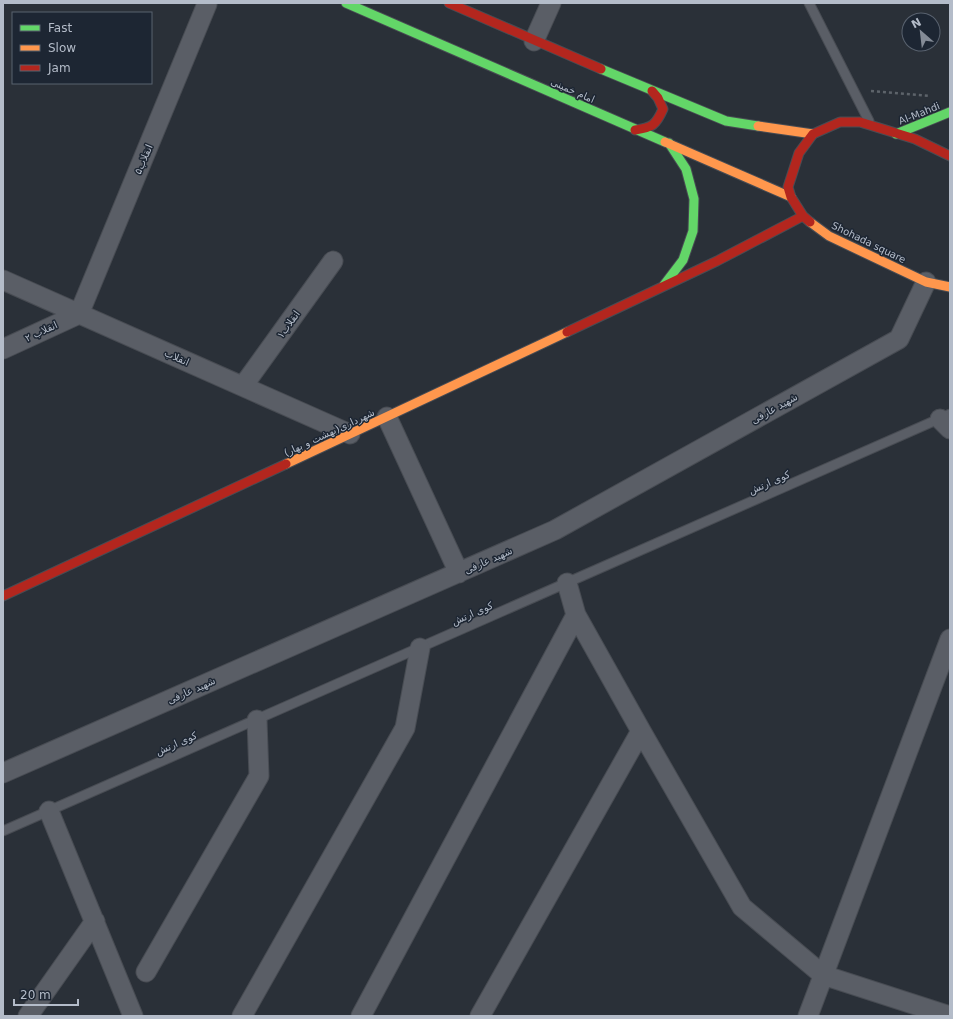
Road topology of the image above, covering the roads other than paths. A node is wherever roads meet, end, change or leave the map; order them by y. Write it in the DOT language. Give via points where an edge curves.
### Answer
graph roads {
  1 [pos="346,3"];
  2 [pos="449,3"];
  3 [pos="551,3"];
  4 [pos="809,3"];
  5 [pos="207,4"];
  6 [pos="534,41"];
  7 [pos="652,91"];
  8 [pos="950,112"];
  9 [pos="871,126"];
  10 [pos="635,130"];
  11 [pos="813,134"];
  12 [pos="896,134"];
  13 [pos="669,143"];
  14 [pos="950,156"];
  15 [pos="791,197"];
  16 [pos="803,216"];
  17 [pos="333,261"];
  18 [pos="3,280"];
  19 [pos="926,282"];
  20 [pos="664,285"];
  21 [pos="950,287"];
  22 [pos="78,314"];
  23 [pos="3,349"];
  24 [pos="243,386"];
  25 [pos="387,417"];
  26 [pos="947,421"];
  27 [pos="350,434"];
  28 [pos="459,573"];
  29 [pos="567,583"];
  30 [pos="3,596"];
  31 [pos="576,615"];
  32 [pos="950,639"];
  33 [pos="420,648"];
  34 [pos="257,720"];
  35 [pos="641,731"];
  36 [pos="3,773"];
  37 [pos="50,811"];
  38 [pos="3,831"];
  39 [pos="95,921"];
  40 [pos="146,972"];
  41 [pos="823,976"];
  42 [pos="28,1016"];
  43 [pos="133,1016"];
  44 [pos="242,1016"];
  45 [pos="361,1016"];
  46 [pos="480,1016"];
  47 [pos="808,1016"];
  48 [pos="950,1016"];
  1 -- 10 [label="main road, امام خمینی"];
  2 -- 6 [label="main road"];
  3 -- 6 [label="street"];
  4 -- 9 [label="lane"];
  5 -- 22 [label="street, انقلاب۵"];
  6 -- 7 [label="main road"];
  7 -- 10 [label="main road" via="663,109 659,120 651,128"];
  7 -- 11 [label="main road" via="726,121"];
  8 -- 12 [label="main road, Al-Mahdi"];
  9 -- 11 [label="main road" via="860,122 840,122"];
  9 -- 12 [label="main road"];
  10 -- 13 [label="main road, امام خمینی"];
  11 -- 15 [label="main road" via="798,153 788,187"];
  12 -- 14 [label="main road"];
  13 -- 15 [label="main road, امام خمینی"];
  13 -- 20 [label="main road" via="686,169 694,199 693,231 683,260"];
  15 -- 16 [label="main road, Shohada square"];
  16 -- 19 [label="main road, Shohada square" via="829,236"];
  16 -- 20 [label="main road, شهرداری(بهشت و بهار)" via="717,261"];
  17 -- 24 [label="street, انقلاب۱"];
  18 -- 22 [label="street, انقلاب"];
  19 -- 21 [label="main road, Shohada square"];
  19 -- 28 [label="street, شهید عارفی" via="899,339 555,530"];
  20 -- 25 [label="main road, شهرداری(بهشت و بهار)"];
  22 -- 23 [label="street, انقلاب ۲"];
  22 -- 24 [label="street, انقلاب"];
  24 -- 27 [label="street, انقلاب"];
  25 -- 27 [label="main road, شهرداری(بهشت و بهار)"];
  25 -- 28 [label="street"];
  26 -- 29 [label="lane, کوی ارتش"];
  27 -- 30 [label="main road, شهرداری(بهشت و بهار)"];
  28 -- 36 [label="street, شهید عارفی"];
  29 -- 31 [label="street"];
  29 -- 33 [label="lane, کوی ارتش"];
  31 -- 35 [label="street"];
  31 -- 45 [label="street"];
  32 -- 41 [label="street"];
  33 -- 34 [label="lane, کوی ارتش"];
  33 -- 44 [label="street" via="405,728"];
  34 -- 37 [label="lane, کوی ارتش"];
  34 -- 40 [label="street" via="260,776"];
  35 -- 41 [label="street" via="742,907"];
  35 -- 46 [label="street"];
  37 -- 38 [label="lane, کوی ارتش"];
  37 -- 39 [label="street"];
  39 -- 42 [label="street"];
  39 -- 43 [label="street"];
  41 -- 47 [label="street"];
  41 -- 48 [label="street"];
}
